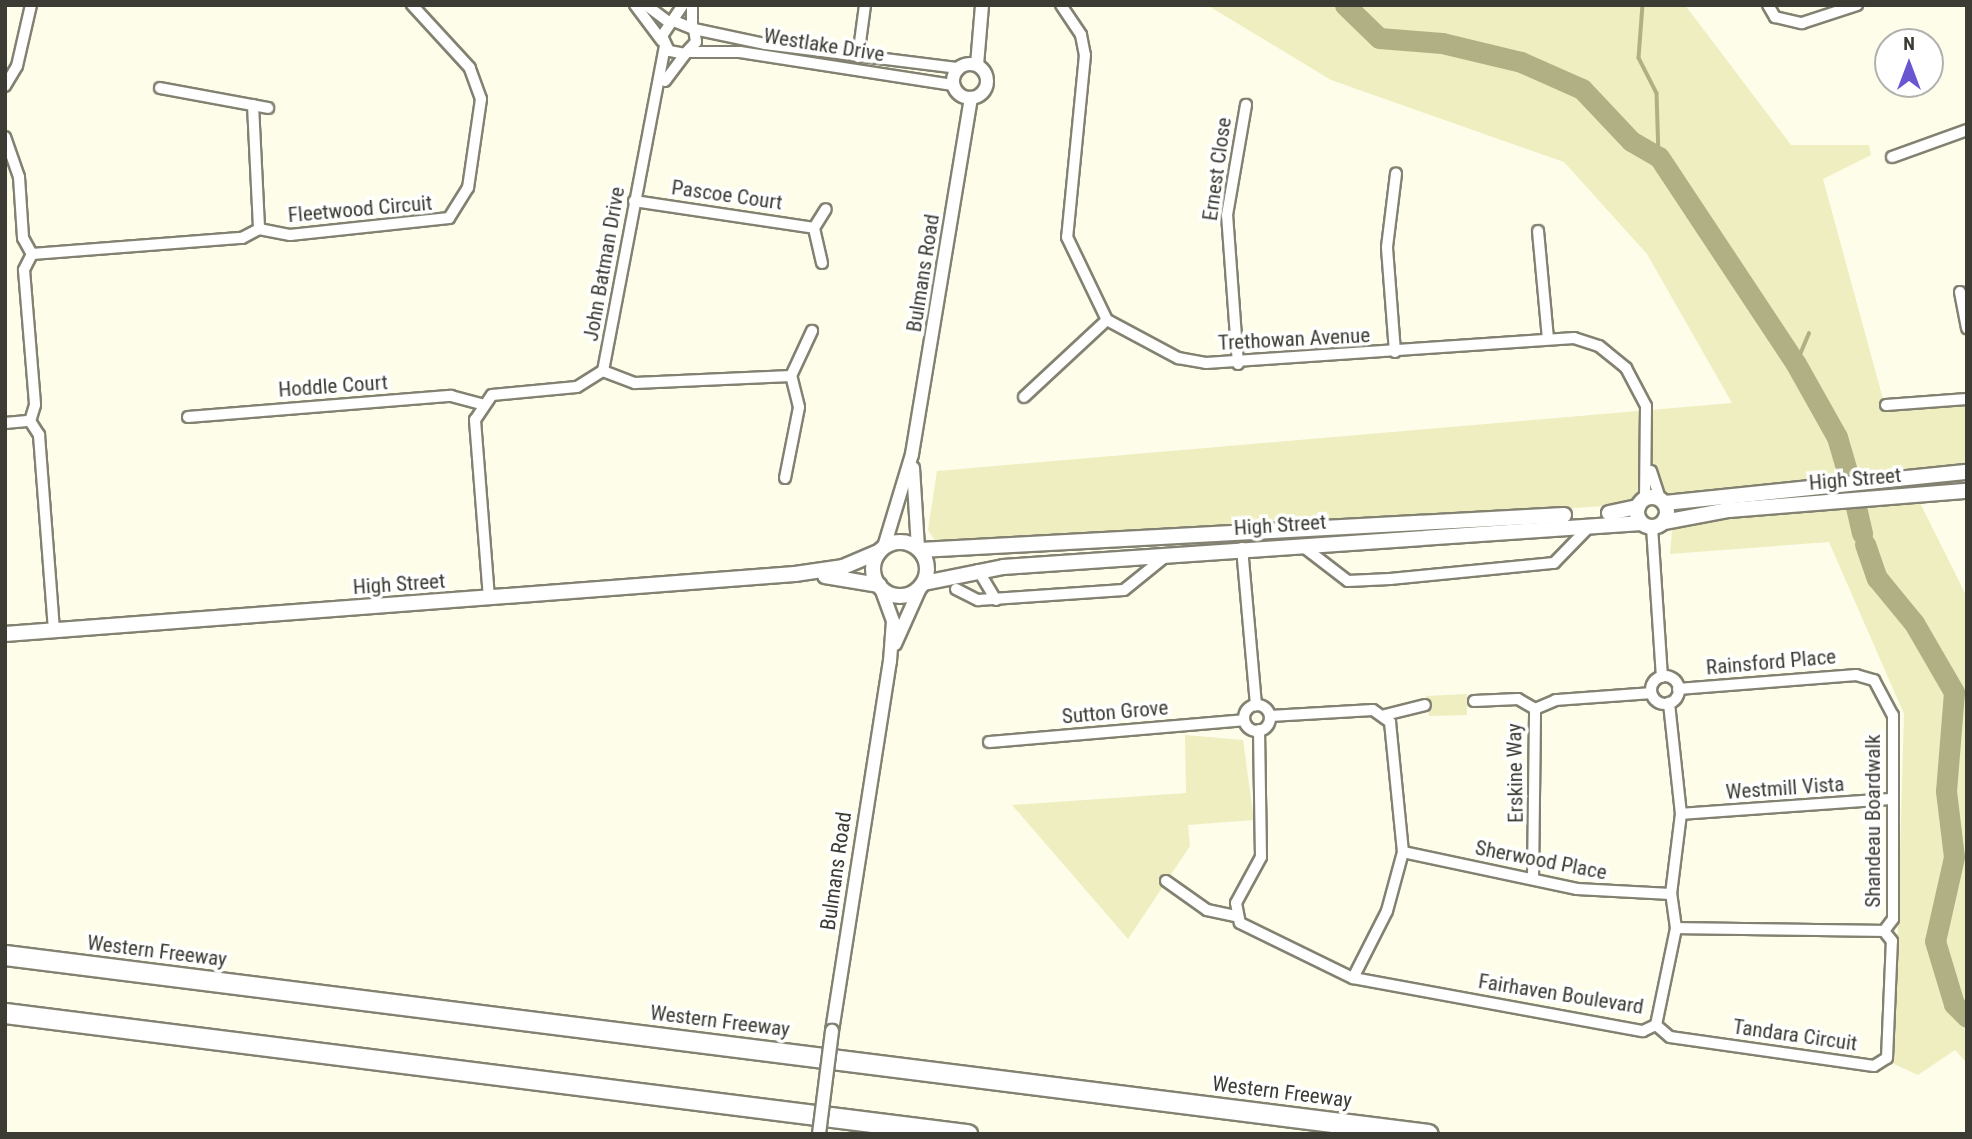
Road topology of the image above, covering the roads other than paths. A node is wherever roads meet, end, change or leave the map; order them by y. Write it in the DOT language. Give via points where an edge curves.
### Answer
graph roads {
  1 [pos="31,5"];
  2 [pos="412,5"];
  3 [pos="635,5"];
  4 [pos="646,5"];
  5 [pos="683,5"];
  6 [pos="692,5"];
  7 [pos="865,5"];
  8 [pos="982,5"];
  9 [pos="1061,5"];
  10 [pos="1768,5"];
  11 [pos="1857,5"];
  12 [pos="672,22"];
  13 [pos="693,27"];
  14 [pos="664,44"];
  15 [pos="687,53"];
  16 [pos="858,57"];
  17 [pos="977,65"];
  18 [pos="959,68"];
  19 [pos="954,85"];
  20 [pos="5,86"];
  21 [pos="160,88"];
  22 [pos="659,90"];
  23 [pos="971,98"];
  24 [pos="253,105"];
  25 [pos="1246,105"];
  26 [pos="268,108"];
  27 [pos="1967,130"];
  28 [pos="5,137"];
  29 [pos="1892,157"];
  30 [pos="1396,174"];
  31 [pos="634,201"];
  32 [pos="826,209"];
  33 [pos="814,228"];
  34 [pos="259,229"];
  35 [pos="1538,231"];
  36 [pos="32,254"];
  37 [pos="822,262"];
  38 [pos="1960,292"];
  39 [pos="1107,320"];
  40 [pos="1967,328"];
  41 [pos="812,331"];
  42 [pos="1548,340"];
  43 [pos="1395,352"];
  44 [pos="1238,364"];
  45 [pos="603,371"];
  46 [pos="791,376"];
  47 [pos="1024,397"];
  48 [pos="1967,398"];
  49 [pos="481,404"];
  50 [pos="1886,405"];
  51 [pos="188,417"];
  52 [pos="30,421"];
  53 [pos="5,423"];
  54 [pos="912,454"];
  55 [pos="1650,468"];
  56 [pos="1967,472"];
  57 [pos="785,478"];
  58 [pos="1967,491"];
  59 [pos="1662,501"];
  60 [pos="1641,503"];
  61 [pos="1593,523"];
  62 [pos="1652,524"];
  63 [pos="1301,545"];
  64 [pos="1242,548"];
  65 [pos="881,549"];
  66 [pos="919,549"];
  67 [pos="1168,554"];
  68 [pos="978,570"];
  69 [pos="795,574"];
  70 [pos="922,585"];
  71 [pos="880,587"];
  72 [pos="956,589"];
  73 [pos="489,598"];
  74 [pos="996,600"];
  75 [pos="54,631"];
  76 [pos="5,634"];
  77 [pos="890,662"];
  78 [pos="1866,675"];
  79 [pos="1662,677"];
  80 [pos="1678,689"];
  81 [pos="1651,693"];
  82 [pos="1474,701"];
  83 [pos="1669,703"];
  84 [pos="1256,705"];
  85 [pos="1425,705"];
  86 [pos="1535,709"];
  87 [pos="1385,715"];
  88 [pos="1269,716"];
  89 [pos="1244,720"];
  90 [pos="1259,730"];
  91 [pos="989,742"];
  92 [pos="1892,799"];
  93 [pos="1681,814"];
  94 [pos="1403,852"];
  95 [pos="1533,878"];
  96 [pos="1166,881"];
  97 [pos="1671,894"];
  98 [pos="1236,916"];
  99 [pos="1676,928"];
  100 [pos="1884,932"];
  101 [pos="5,956"];
  102 [pos="1353,978"];
  103 [pos="5,1013"];
  104 [pos="1656,1026"];
  105 [pos="819,1134"];
  106 [pos="967,1134"];
  107 [pos="1428,1134"];
  1 -- 20 [label="street" via="17,66"];
  2 -- 34 [label="street, Fleetwood Circuit" via="478,81 481,99 460,207 432,224 290,235"];
  3 -- 14 [label="street"];
  4 -- 12 [label="street"];
  5 -- 12 [label="street, John Batman Drive"];
  6 -- 13 [label="street"];
  7 -- 16 [label="street"];
  8 -- 17 [label="street"];
  9 -- 39 [label="street" via="1081,35 1085,55 1067,237"];
  10 -- 11 [label="street" via="1775,16 1802,23"];
  12 -- 13 [label="street, Westlake Drive"];
  12 -- 14 [label="street, John Batman Drive"];
  13 -- 15 [label="street" via="696,42"];
  13 -- 16 [label="street, Westlake Drive"];
  14 -- 15 [label="street, Westlake Drive"];
  14 -- 22 [label="street, John Batman Drive"];
  15 -- 19 [label="street, Westlake Drive" via="740,52"];
  15 -- 22 [label="street, John Batman Drive"];
  16 -- 18 [label="street, Westlake Drive"];
  17 -- 18 [label="street"];
  17 -- 23 [label="street" via="987,83"];
  18 -- 19 [label="street"];
  19 -- 23 [label="street"];
  21 -- 24 [label="street"];
  22 -- 31 [label="street, John Batman Drive"];
  23 -- 54 [label="street, Bulmans Road"];
  24 -- 26 [label="street"];
  24 -- 34 [label="street"];
  25 -- 44 [label="street, Ernest Close" via="1227,215"];
  27 -- 29 [label="street"];
  28 -- 36 [label="street" via="19,177 23,238"];
  30 -- 43 [label="street" via="1387,247"];
  31 -- 33 [label="street, Pascoe Court"];
  31 -- 45 [label="street, John Batman Drive"];
  32 -- 33 [label="street"];
  33 -- 37 [label="street"];
  34 -- 36 [label="street, Fleetwood Circuit" via="242,238"];
  35 -- 42 [label="street"];
  36 -- 52 [label="street" via="24,270 35,405"];
  38 -- 40 [label="street"];
  39 -- 44 [label="street, Trethowan Avenue" via="1178,358"];
  39 -- 47 [label="street"];
  41 -- 46 [label="street"];
  42 -- 43 [label="street, Trethowan Avenue"];
  42 -- 55 [label="street, Trethowan Avenue" via="1599,346 1626,368 1646,405"];
  43 -- 44 [label="street, Trethowan Avenue"];
  45 -- 46 [label="street" via="635,383"];
  45 -- 49 [label="street, John Batman Drive" via="577,387 492,395"];
  46 -- 57 [label="street" via="799,407"];
  48 -- 50 [label="street"];
  49 -- 51 [label="street, Hoddle Court" via="451,396"];
  49 -- 73 [label="street" via="475,420"];
  52 -- 53 [label="street"];
  52 -- 75 [label="street" via="38,435"];
  54 -- 65 [label="street, Bulmans Road"];
  54 -- 66 [label="street, Bulmans Road"];
  55 -- 59 [label="street, Trethowan Avenue"];
  55 -- 60 [label="street, Trethowan Avenue"];
  56 -- 59 [label="main road, High Street"];
  58 -- 62 [label="main road, High Street" via="1729,510"];
  59 -- 60 [label="main road, High Street"];
  59 -- 62 [label="main road"];
  60 -- 62 [label="main road"];
  60 -- 66 [label="main road, High Street" via="960,553"];
  61 -- 62 [label="main road, High Street"];
  61 -- 63 [label="main road, High Street"];
  61 -- 63 [label="street" via="1554,563 1390,579 1348,581"];
  62 -- 79 [label="street"];
  63 -- 64 [label="main road, High Street"];
  64 -- 67 [label="main road, High Street"];
  64 -- 84 [label="street"];
  65 -- 66 [label="main road" via="897,541"];
  65 -- 69 [label="main road, High Street" via="843,567"];
  65 -- 71 [label="main road" via="873,567"];
  66 -- 70 [label="main road" via="928,568"];
  67 -- 68 [label="main road, High Street"];
  67 -- 74 [label="street" via="1124,590"];
  68 -- 70 [label="main road, High Street"];
  68 -- 74 [label="street"];
  69 -- 71 [label="main road, High Street"];
  69 -- 73 [label="main road, High Street"];
  70 -- 71 [label="main road" via="905,596"];
  70 -- 77 [label="street, Bulmans Road"];
  71 -- 77 [label="street, Bulmans Road" via="892,621"];
  72 -- 74 [label="street" via="968,598"];
  73 -- 75 [label="main road, High Street"];
  75 -- 76 [label="main road, High Street"];
  77 -- 105 [label="street, Bulmans Road, bridge"];
  78 -- 80 [label="street, Rainsford Place"];
  78 -- 92 [label="street, Shandeau Boardwalk" via="1892,715"];
  79 -- 80 [label="street"];
  79 -- 81 [label="street"];
  80 -- 83 [label="street"];
  81 -- 83 [label="street"];
  81 -- 86 [label="street, Erskine Way" via="1556,700"];
  82 -- 86 [label="street, Erskine Way" via="1518,699"];
  83 -- 93 [label="street, Fairhaven Boulevard"];
  84 -- 88 [label="street"];
  84 -- 89 [label="street"];
  85 -- 87 [label="street"];
  86 -- 95 [label="street, Erskine Way"];
  87 -- 88 [label="street" via="1355,709"];
  87 -- 94 [label="street"];
  88 -- 90 [label="street"];
  89 -- 90 [label="street"];
  89 -- 91 [label="street, Sutton Grove"];
  90 -- 98 [label="street" via="1261,857"];
  92 -- 93 [label="street, Westmill Vista"];
  92 -- 100 [label="street, Shandeau Boardwalk" via="1893,919"];
  93 -- 97 [label="street, Fairhaven Boulevard"];
  94 -- 95 [label="street, Sherwood Place"];
  94 -- 102 [label="street" via="1387,911"];
  95 -- 97 [label="street, Sherwood Place" via="1613,894"];
  96 -- 98 [label="street, Fairhaven Boulevard" via="1207,910"];
  97 -- 99 [label="street, Fairhaven Boulevard"];
  98 -- 102 [label="street, Fairhaven Boulevard" via="1248,928"];
  99 -- 100 [label="street"];
  99 -- 104 [label="street, Fairhaven Boulevard"];
  100 -- 104 [label="street, Tandara Circuit" via="1892,941 1887,1058 1874,1066 1670,1037"];
  101 -- 107 [label="highway, Western Freeway"];
  102 -- 104 [label="street, Fairhaven Boulevard" via="1643,1031"];
  103 -- 106 [label="highway"];
}
